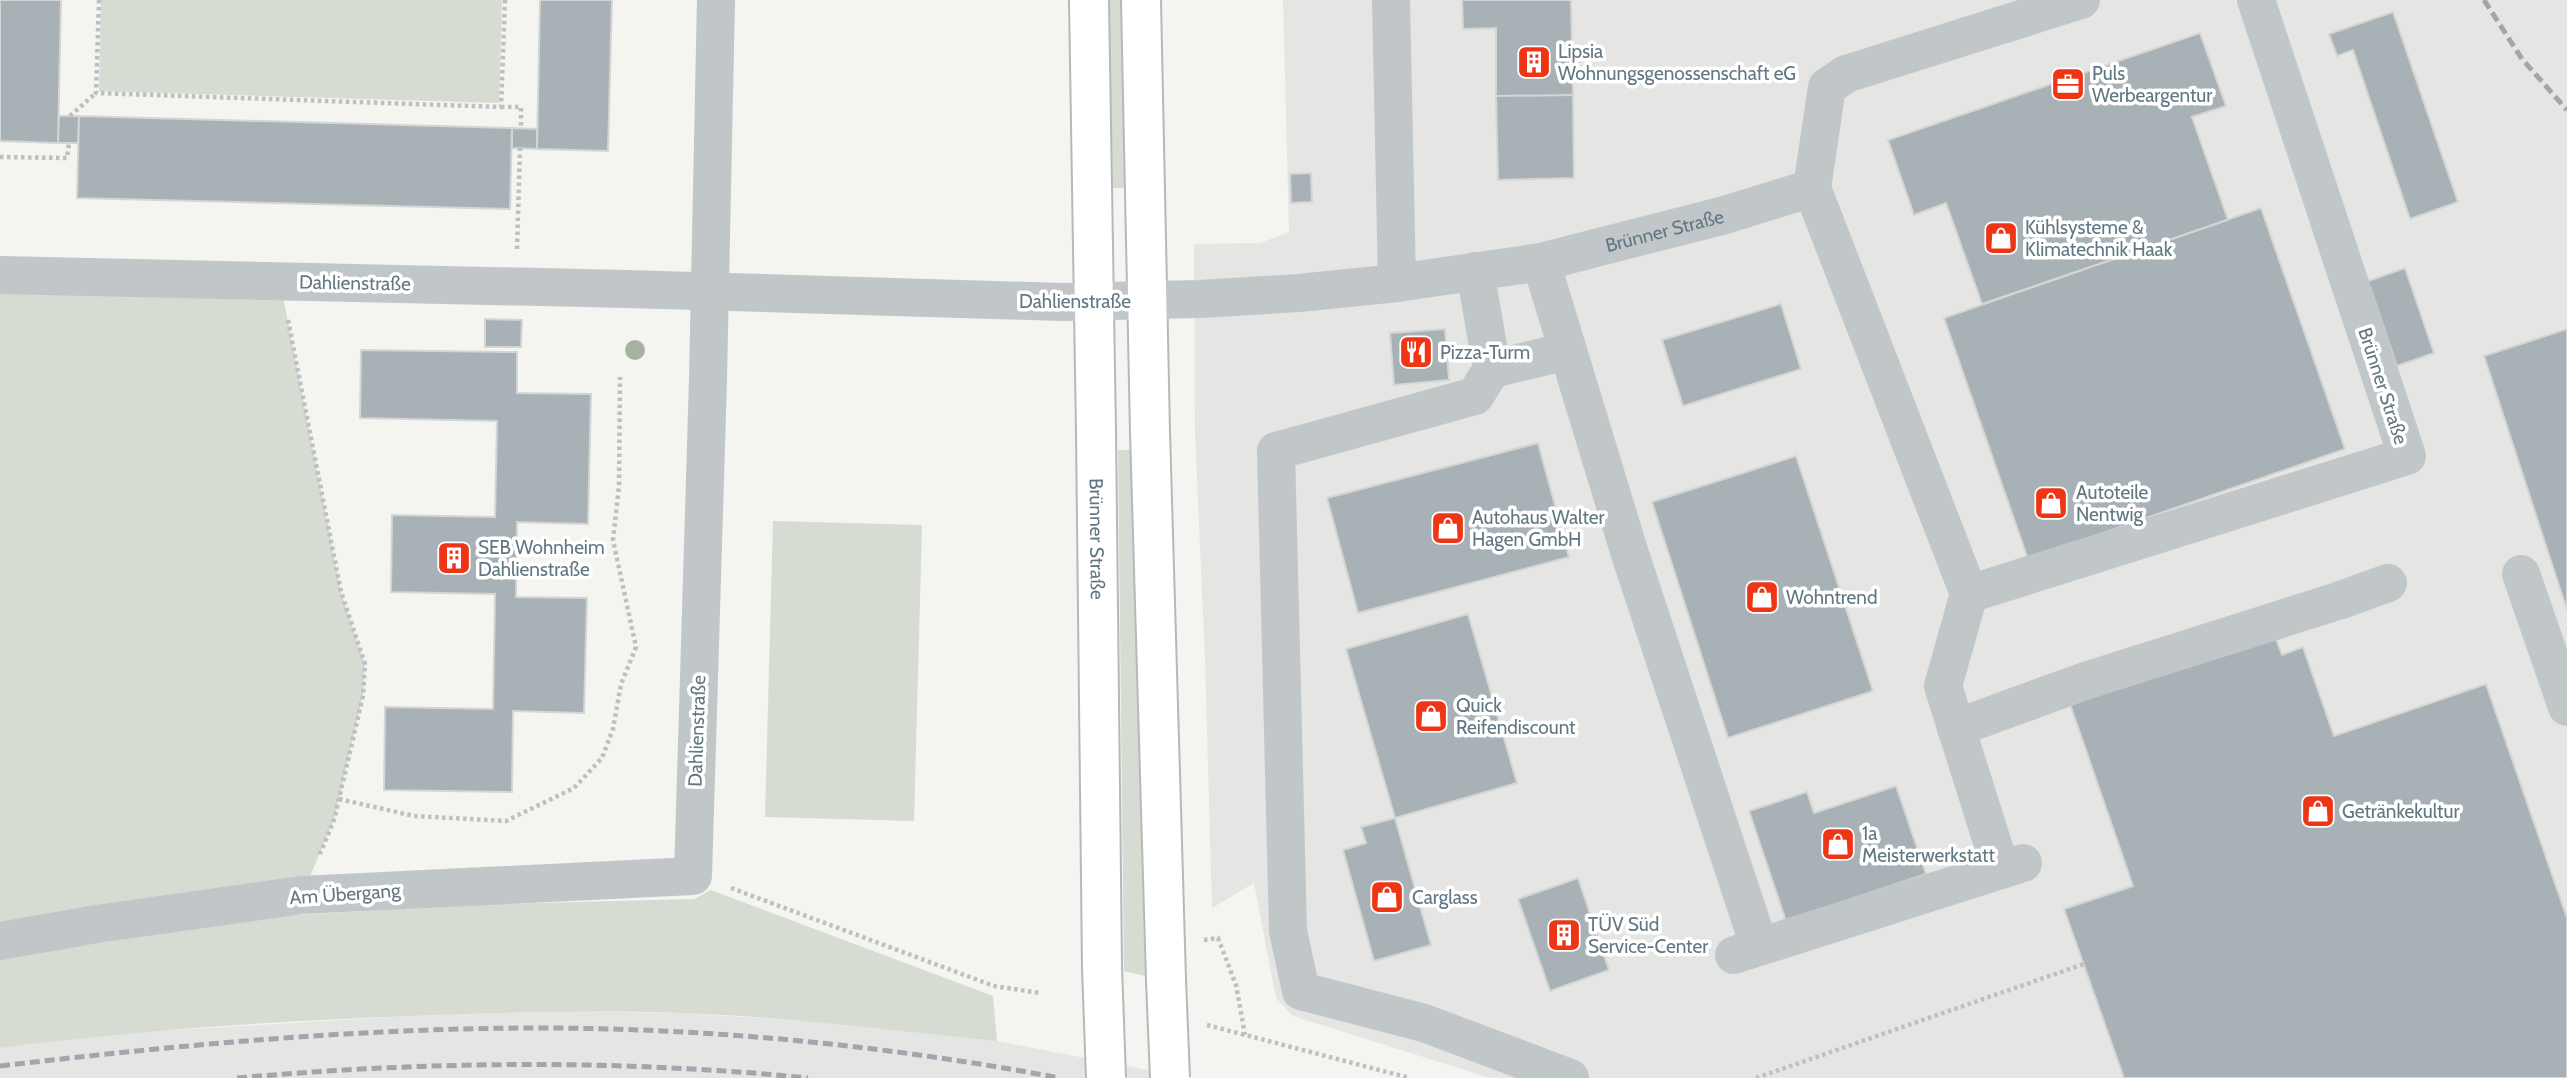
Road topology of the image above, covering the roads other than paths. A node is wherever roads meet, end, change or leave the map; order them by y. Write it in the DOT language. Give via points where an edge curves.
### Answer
graph roads {
  1 [pos="716,0"];
  2 [pos="1088,0"];
  3 [pos="1141,0"];
  4 [pos="1391,0"];
  5 [pos="2081,0"];
  6 [pos="2256,0"];
  7 [pos="1812,188"];
  8 [pos="1541,262"];
  9 [pos="1475,271"];
  10 [pos="0,275"];
  11 [pos="1397,283"];
  12 [pos="709,291"];
  13 [pos="1147,301"];
  14 [pos="1094,303"];
  15 [pos="1568,351"];
  16 [pos="1492,369"];
  17 [pos="2521,574"];
  18 [pos="2388,583"];
  19 [pos="1969,594"];
  20 [pos="2567,707"];
  21 [pos="1956,728"];
  22 [pos="693,876"];
  23 [pos="0,941"];
  24 [pos="1565,1076"];
  25 [pos="1106,1078"];
  26 [pos="1170,1078"];
  1 -- 12 [label="street, Dahlienstraße"];
  2 -- 14 [label="main road, Brünner Straße"];
  3 -- 13 [label="main road"];
  4 -- 11 [label="street"];
  5 -- 7 [label="street" via="1846,74 1827,87"];
  6 -- 19 [label="street, Brünner Straße" via="2407,456"];
  7 -- 8 [label="street, Brünner Straße"];
  7 -- 19 [label="street"];
  8 -- 9 [label="street, Brünner Straße"];
  8 -- 15 [label="street"];
  9 -- 11 [label="street, Brünner Straße"];
  9 -- 16 [label="street"];
  10 -- 12 [label="street, Dahlienstraße"];
  11 -- 13 [label="street, Brünner Straße"];
  12 -- 14 [label="street, Dahlienstraße"];
  12 -- 22 [label="street, Dahlienstraße"];
  13 -- 14 [label="street, Dahlienstraße"];
  13 -- 26 [label="main road, bridge"];
  14 -- 25 [label="main road, Brünner Straße, bridge"];
  15 -- 16 [label="street"];
  15 -- 21 [label="street" via="1746,950 2012,867"];
  16 -- 24 [label="street" via="1475,396 1276,451 1288,931 1301,991 1424,1023"];
  17 -- 20 [label="street"];
  18 -- 21 [label="street" via="2085,681"];
  19 -- 21 [label="street" via="1943,686"];
  22 -- 23 [label="street, Am Übergang" via="302,895"];
}
